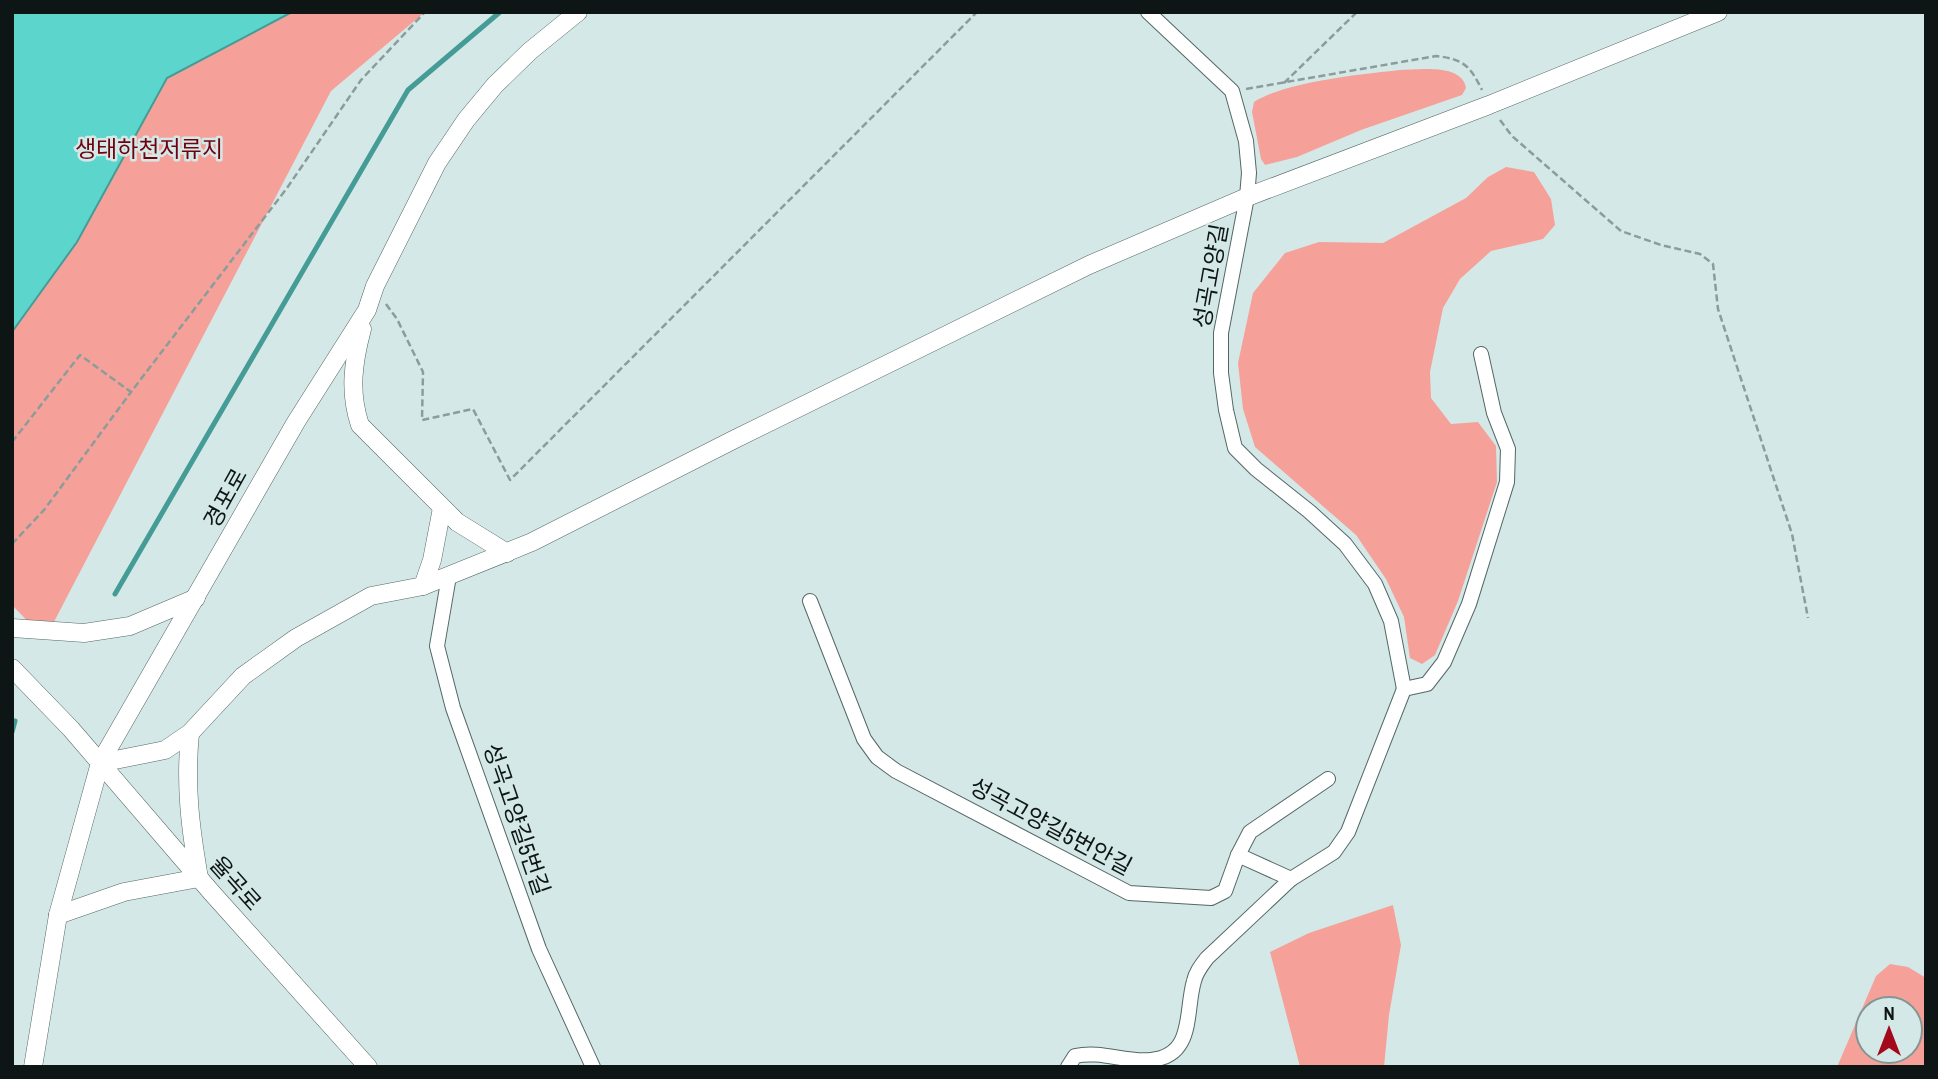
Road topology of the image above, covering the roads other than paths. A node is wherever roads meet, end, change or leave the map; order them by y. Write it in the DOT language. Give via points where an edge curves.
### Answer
graph roads {
  1 [pos="578,12"];
  2 [pos="1148,12"];
  3 [pos="1718,12"];
  4 [pos="1247,197"];
  5 [pos="367,310"];
  6 [pos="1481,354"];
  7 [pos="442,508"];
  8 [pos="507,553"];
  9 [pos="449,576"];
  10 [pos="423,586"];
  11 [pos="197,598"];
  12 [pos="810,601"];
  13 [pos="12,628"];
  14 [pos="12,668"];
  15 [pos="1404,689"];
  16 [pos="190,733"];
  17 [pos="100,763"];
  18 [pos="1328,779"];
  19 [pos="1238,855"];
  20 [pos="199,878"];
  21 [pos="1291,879"];
  22 [pos="58,915"];
  23 [pos="33,1067"];
  24 [pos="368,1067"];
  25 [pos="593,1067"];
  26 [pos="1068,1067"];
  1 -- 5 [label="street, 경포로" via="530,51 466,120 437,163"];
  2 -- 4 [label="street, 성곡고양길" via="1232,91 1247,141"];
  3 -- 4 [label="street"];
  4 -- 8 [label="street" via="1089,265"];
  4 -- 15 [label="street, 성곡고양길" via="1221,333 1226,410 1235,448 1345,544 1375,584 1391,621"];
  5 -- 7 [label="street" via="352,383 360,425"];
  5 -- 11 [label="street, 경포로" via="296,422"];
  6 -- 15 [label="street" via="1494,413 1508,449 1507,482 1469,604 1444,662 1427,684"];
  7 -- 8 [label="street" via="477,537"];
  7 -- 10 [label="street"];
  8 -- 9 [label="street"];
  9 -- 10 [label="street"];
  9 -- 25 [label="street, 성곡고양길5번길" via="438,646 453,708 539,949"];
  10 -- 16 [label="street" via="371,596 296,638 243,676"];
  11 -- 13 [label="street" via="118,628 84,633"];
  11 -- 17 [label="street, 경포로"];
  12 -- 19 [label="street, 성곡고양길5번안길" via="864,739 877,757 896,771 1129,894 1211,898 1225,891"];
  14 -- 17 [label="street, 율곡로"];
  15 -- 21 [label="street" via="1348,831 1334,852"];
  16 -- 17 [label="street" via="165,750"];
  16 -- 20 [label="street" via="188,809"];
  17 -- 20 [label="street, 율곡로"];
  17 -- 22 [label="street, 경포로"];
  18 -- 19 [label="street, 성곡고양길5번안길" via="1250,832"];
  19 -- 21 [label="street"];
  20 -- 22 [label="street" via="124,892"];
  20 -- 24 [label="street, 율곡로"];
  21 -- 26 [label="street" via="1198,970 1187,1031 1179,1046 1151,1060 1088,1053 1075,1056"];
  22 -- 23 [label="street, 경포로"];
}
